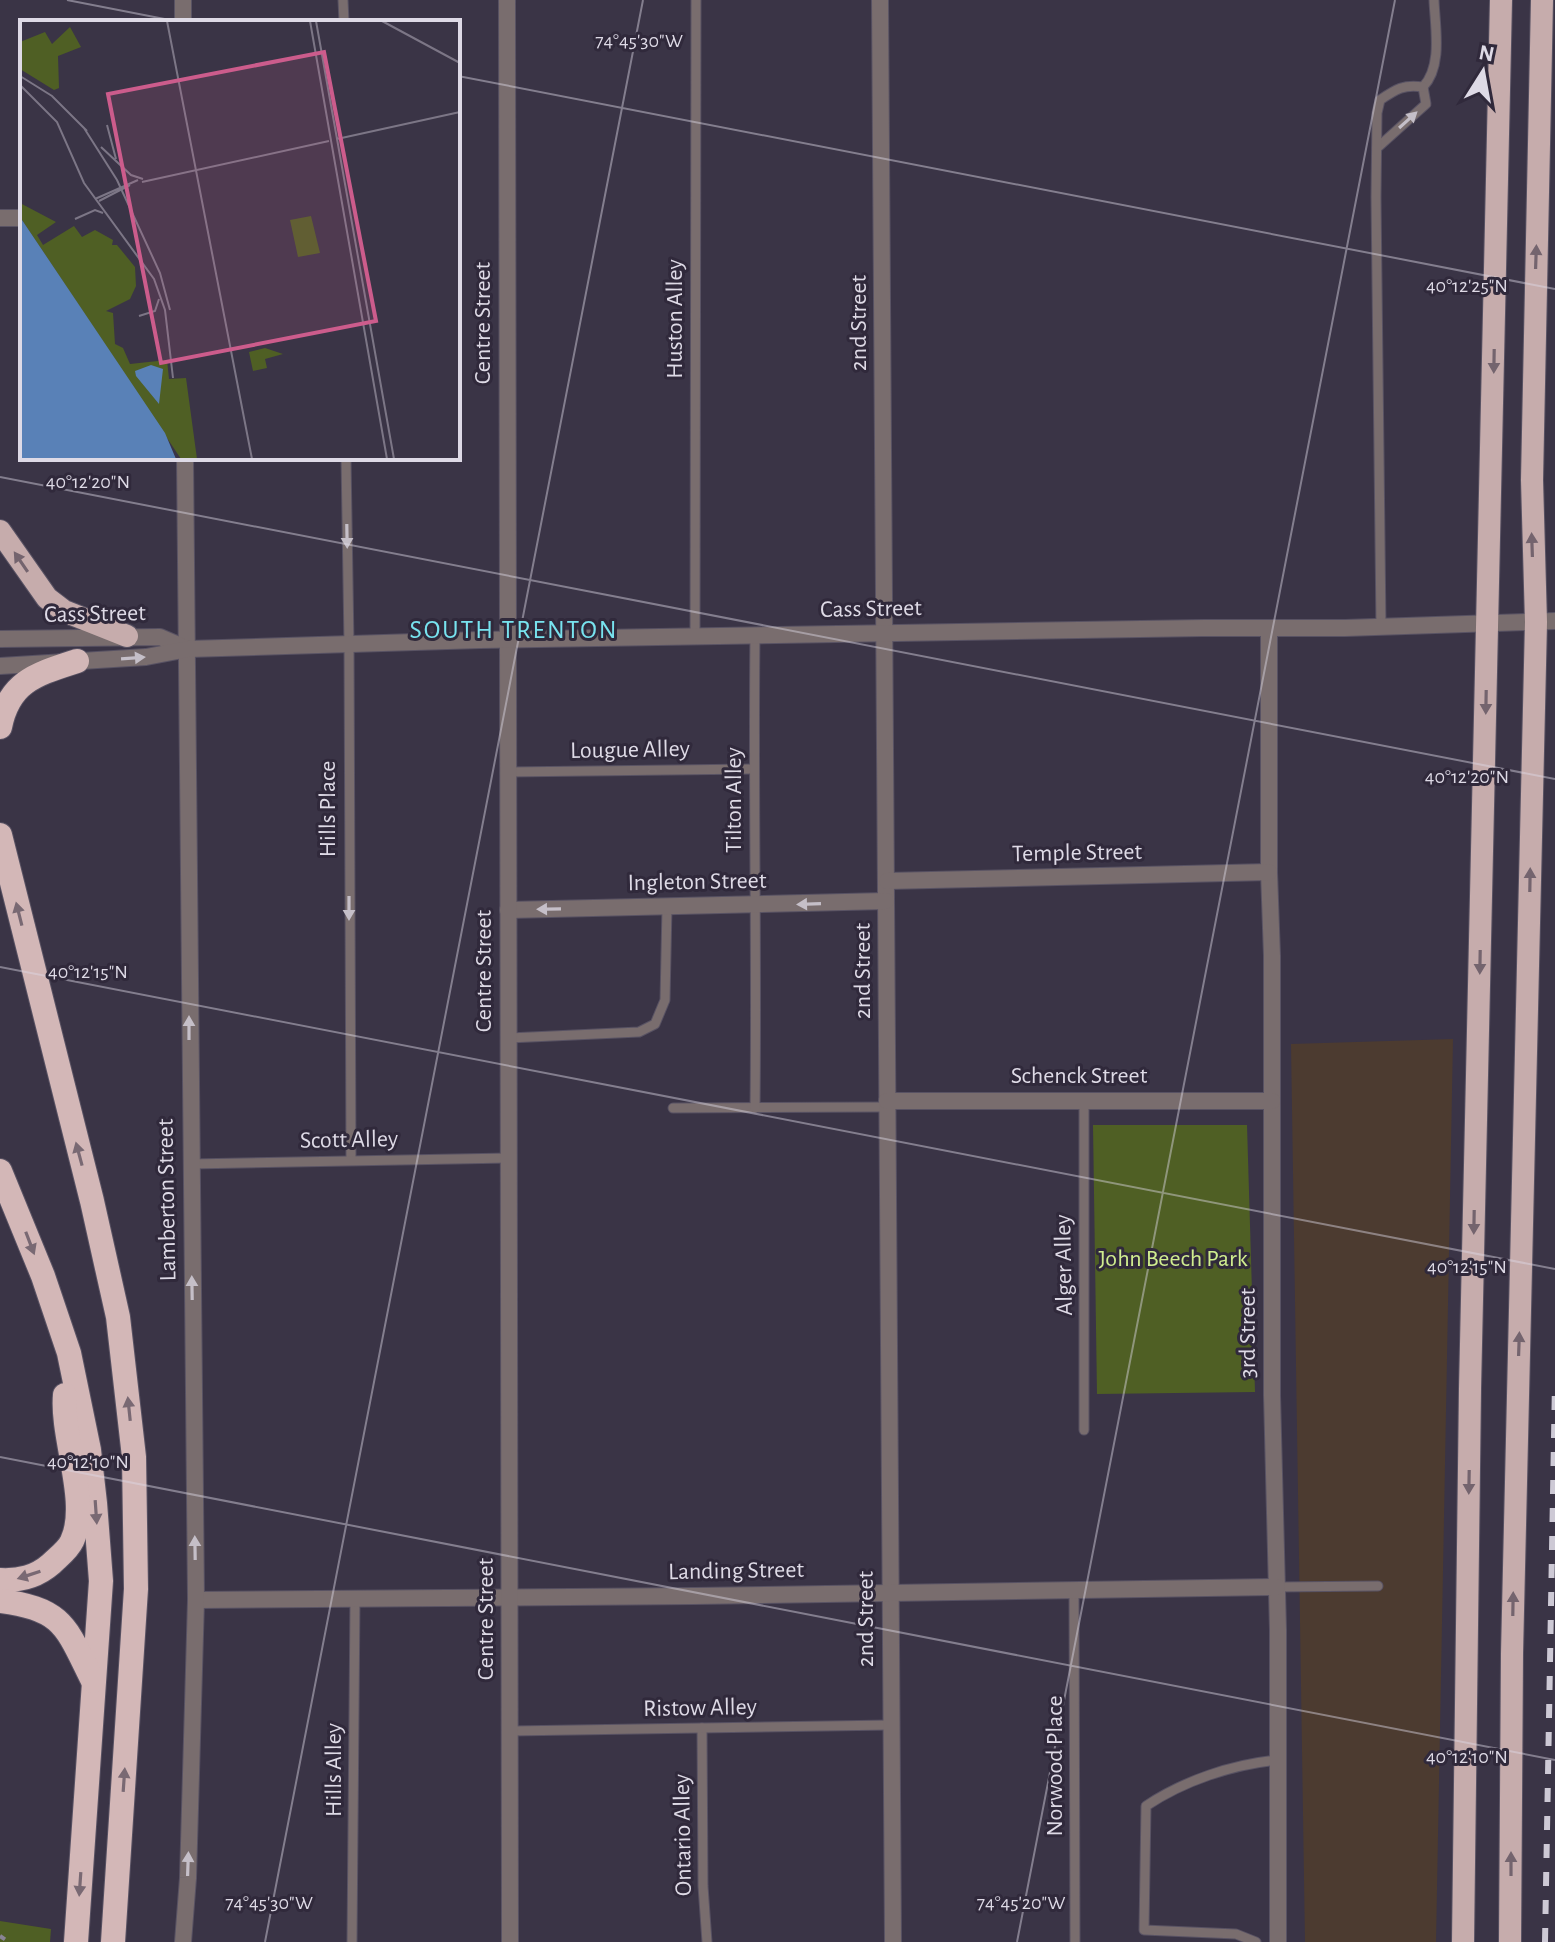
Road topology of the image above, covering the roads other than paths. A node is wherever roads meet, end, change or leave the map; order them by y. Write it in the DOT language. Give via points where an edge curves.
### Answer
graph roads {
  1 [pos="343,0"];
  2 [pos="507,0"];
  3 [pos="696,0"];
  4 [pos="880,0"];
  5 [pos="1434,0"];
  6 [pos="1501,0"];
  7 [pos="1542,0"];
  8 [pos="344,20"];
  9 [pos="1423,87"];
  10 [pos="1377,148"];
  11 [pos="185,460"];
  12 [pos="346,460"];
  13 [pos="0,531"];
  14 [pos="1546,622"];
  15 [pos="1488,624"];
  16 [pos="1381,627"];
  17 [pos="1269,628"];
  18 [pos="885,633"];
  19 [pos="127,636"];
  20 [pos="755,636"];
  21 [pos="695,637"];
  22 [pos="0,639"];
  23 [pos="507,640"];
  24 [pos="349,644"];
  25 [pos="188,649"];
  26 [pos="77,661"];
  27 [pos="0,666"];
  28 [pos="0,727"];
  29 [pos="753,769"];
  30 [pos="507,772"];
  31 [pos="0,835"];
  32 [pos="1269,872"];
  33 [pos="887,881"];
  34 [pos="886,901"];
  35 [pos="755,905"];
  36 [pos="667,907"];
  37 [pos="508,910"];
  38 [pos="509,1038"];
  39 [pos="1084,1099"];
  40 [pos="1272,1101"];
  41 [pos="887,1104"];
  42 [pos="673,1108"];
  43 [pos="755,1108"];
  44 [pos="509,1158"];
  45 [pos="351,1159"];
  46 [pos="191,1164"];
  47 [pos="0,1171"];
  48 [pos="69,1353"];
  49 [pos="1084,1430"];
  50 [pos="0,1580"];
  51 [pos="1378,1586"];
  52 [pos="1277,1587"];
  53 [pos="1074,1591"];
  54 [pos="890,1593"];
  55 [pos="510,1597"];
  56 [pos="355,1598"];
  57 [pos="196,1600"];
  58 [pos="0,1601"];
  59 [pos="93,1681"];
  60 [pos="890,1725"];
  61 [pos="702,1728"];
  62 [pos="511,1731"];
  63 [pos="1278,1760"];
  64 [pos="76,1942"];
  65 [pos="113,1942"];
  66 [pos="183,1942"];
  67 [pos="352,1942"];
  68 [pos="510,1942"];
  69 [pos="707,1942"];
  70 [pos="893,1942"];
  71 [pos="1075,1942"];
  72 [pos="1256,1942"];
  73 [pos="1278,1942"];
  74 [pos="1463,1942"];
  75 [pos="1510,1942"];
  1 -- 8 [label="lane"];
  2 -- 23 [label="street, Centre Street"];
  3 -- 21 [label="lane, Huston Alley"];
  4 -- 18 [label="street, 2nd Street"];
  5 -- 9 [label="lane" via="1435,67"];
  6 -- 15 [label="highway, one-way"];
  14 -- 7 [label="highway, one-way" via="1532,480"];
  10 -- 9 [label="lane, one-way" via="1426,104"];
  9 -- 10 [label="lane" via="1399,87 1380,100"];
  10 -- 16 [label="lane"];
  11 -- 25 [label="street, Lamberton Street"];
  12 -- 24 [label="lane, Hills Place, one-way"];
  19 -- 13 [label="highway, one-way" via="64,611 47,598"];
  14 -- 15 [label="street, Cass Street"];
  75 -- 14 [label="highway, one-way" via="1513,1608"];
  15 -- 16 [label="street, Cass Street"];
  15 -- 74 [label="highway, one-way"];
  16 -- 17 [label="street, Cass Street"];
  17 -- 18 [label="street, Cass Street"];
  17 -- 32 [label="street, 3rd Street"];
  18 -- 20 [label="street, Cass Street"];
  18 -- 33 [label="street, 2nd Street"];
  19 -- 22 [label="street, Cass Street"];
  19 -- 25 [label="street, Cass Street" via="160,637"];
  20 -- 21 [label="street, Cass Street"];
  20 -- 29 [label="lane, Tilton Alley"];
  21 -- 23 [label="street, Cass Street"];
  23 -- 24 [label="street, Cass Street"];
  23 -- 30 [label="street, Centre Street"];
  24 -- 25 [label="street, Cass Street"];
  24 -- 45 [label="lane, Hills Place, one-way"];
  26 -- 25 [label="street, Cass Street, one-way"];
  46 -- 25 [label="street, Lamberton Street, one-way"];
  26 -- 27 [label="street, Cass Street"];
  26 -- 28 [label="highway" via="25,682 12,695"];
  29 -- 30 [label="lane, Lougue Alley"];
  29 -- 35 [label="lane, Tilton Alley"];
  30 -- 37 [label="street, Centre Street"];
  65 -- 31 [label="highway, one-way" via="136,1589 134,1457 118,1317"];
  32 -- 33 [label="street, Temple Street"];
  32 -- 40 [label="street, 3rd Street"];
  33 -- 34 [label="street, 2nd Street"];
  34 -- 35 [label="street, Ingleton Street, one-way"];
  34 -- 41 [label="street, 2nd Street"];
  35 -- 36 [label="street, Ingleton Street"];
  35 -- 43 [label="lane, Tilton Alley"];
  36 -- 37 [label="street, Ingleton Street, one-way"];
  36 -- 38 [label="lane" via="665,1000 655,1024 639,1032"];
  37 -- 38 [label="street, Centre Street"];
  38 -- 44 [label="street, Centre Street"];
  39 -- 40 [label="street, Schenck Street"];
  39 -- 41 [label="street, Schenck Street"];
  39 -- 49 [label="lane, Alger Alley"];
  40 -- 52 [label="street, 3rd Street"];
  41 -- 43 [label="lane, Schenck Street"];
  41 -- 54 [label="street, 2nd Street"];
  42 -- 43 [label="lane, Schenck Street"];
  44 -- 45 [label="lane, Scott Alley"];
  44 -- 55 [label="street, Centre Street"];
  45 -- 46 [label="lane, Scott Alley"];
  57 -- 46 [label="street, Lamberton Street, one-way"];
  47 -- 48 [label="highway, one-way"];
  48 -- 50 [label="highway, one-way" via="64,1407 77,1519 72,1542 33,1577"];
  48 -- 59 [label="highway, one-way" via="89,1450 101,1581"];
  51 -- 52 [label="lane"];
  52 -- 53 [label="street, Landing Street"];
  52 -- 63 [label="street, 3rd Street"];
  53 -- 54 [label="street, Landing Street"];
  53 -- 71 [label="lane, Norwood Place"];
  54 -- 55 [label="street, Landing Street"];
  54 -- 60 [label="street, 2nd Street"];
  55 -- 56 [label="street, Landing Street"];
  55 -- 62 [label="street, Centre Street"];
  56 -- 57 [label="street, Landing Street"];
  56 -- 67 [label="lane, Hills Alley"];
  66 -- 57 [label="street, Lamberton Street, one-way"];
  58 -- 59 [label="highway" via="44,1610 59,1621"];
  59 -- 64 [label="highway, one-way"];
  60 -- 61 [label="lane, Ristow Alley"];
  60 -- 70 [label="street, 2nd Street"];
  61 -- 62 [label="lane, Ristow Alley"];
  61 -- 69 [label="lane, Ontario Alley"];
  62 -- 68 [label="street, Centre Street"];
  63 -- 72 [label="lane" via="1254,1762 1169,1790 1146,1806 1144,1930 1236,1934"];
  63 -- 73 [label="street, 3rd Street"];
}
